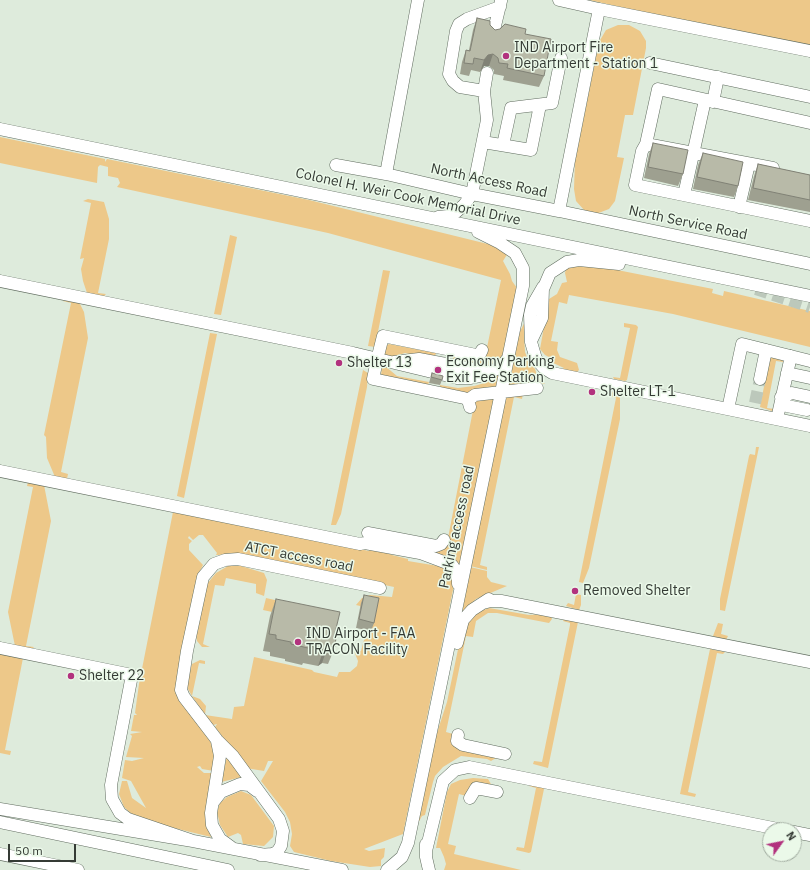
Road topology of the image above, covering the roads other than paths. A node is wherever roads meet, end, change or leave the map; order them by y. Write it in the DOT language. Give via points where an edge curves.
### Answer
graph roads {
  1 [pos="418,0"];
  2 [pos="559,0"];
  3 [pos="500,4"];
  4 [pos="599,9"];
  5 [pos="493,34"];
  6 [pos="810,51"];
  7 [pos="561,58"];
  8 [pos="650,63"];
  9 [pos="487,73"];
  10 [pos="718,77"];
  11 [pos="484,92"];
  12 [pos="810,97"];
  13 [pos="709,101"];
  14 [pos="540,104"];
  15 [pos="810,123"];
  16 [pos="0,129"];
  17 [pos="483,142"];
  18 [pos="646,144"];
  19 [pos="503,145"];
  20 [pos="694,153"];
  21 [pos="749,164"];
  22 [pos="336,165"];
  23 [pos="779,173"];
  24 [pos="386,174"];
  25 [pos="677,191"];
  26 [pos="472,194"];
  27 [pos="739,207"];
  28 [pos="559,211"];
  29 [pos="435,218"];
  30 [pos="810,221"];
  31 [pos="454,222"];
  32 [pos="810,264"];
  33 [pos="701,273"];
  34 [pos="0,281"];
  35 [pos="810,296"];
  36 [pos="482,350"];
  37 [pos="766,350"];
  38 [pos="791,356"];
  39 [pos="508,357"];
  40 [pos="383,361"];
  41 [pos="810,361"];
  42 [pos="491,372"];
  43 [pos="787,373"];
  44 [pos="810,378"];
  45 [pos="760,379"];
  46 [pos="536,388"];
  47 [pos="502,392"];
  48 [pos="781,397"];
  49 [pos="809,404"];
  50 [pos="728,409"];
  51 [pos="777,419"];
  52 [pos="810,426"];
  53 [pos="0,471"];
  54 [pos="367,538"];
  55 [pos="444,540"];
  56 [pos="380,588"];
  57 [pos="455,611"];
  58 [pos="0,648"];
  59 [pos="810,662"];
  60 [pos="458,735"];
  61 [pos="430,736"];
  62 [pos="217,740"];
  63 [pos="505,754"];
  64 [pos="497,792"];
  65 [pos="261,795"];
  66 [pos="470,798"];
  67 [pos="212,804"];
  68 [pos="0,809"];
  69 [pos="0,822"];
  70 [pos="762,826"];
  71 [pos="193,841"];
  72 [pos="237,850"];
  73 [pos="0,854"];
  74 [pos="260,855"];
  75 [pos="311,865"];
  76 [pos="78,870"];
  77 [pos="228,870"];
  78 [pos="333,870"];
  79 [pos="342,870"];
  80 [pos="388,870"];
  81 [pos="429,870"];
  1 -- 24 [label="street"];
  2 -- 4 [label="street"];
  3 -- 5 [label="street"];
  3 -- 11 [label="street" via="467,19 459,24 456,31 449,74 460,87"];
  4 -- 6 [label="street"];
  4 -- 28 [label="street, North Access Road"];
  7 -- 14 [label="street" via="552,103"];
  8 -- 10 [label="street"];
  9 -- 11 [label="street"];
  10 -- 12 [label="street"];
  10 -- 13 [label="street"];
  11 -- 17 [label="street" via="487,120"];
  13 -- 15 [label="street"];
  13 -- 18 [label="street" via="658,89"];
  13 -- 20 [label="street"];
  14 -- 19 [label="street" via="511,108"];
  14 -- 19 [label="street" via="531,150"];
  16 -- 29 [label="street, Colonel H. Weir Cook Memorial Drive"];
  17 -- 19 [label="street"];
  17 -- 26 [label="street"];
  18 -- 20 [label="street" via="681,156"];
  18 -- 25 [label="street" via="630,184"];
  20 -- 21 [label="street" via="713,162"];
  20 -- 25 [label="street"];
  21 -- 23 [label="street"];
  21 -- 27 [label="street"];
  22 -- 24 [label="street, North Access Road"];
  24 -- 26 [label="street, North Access Road"];
  25 -- 27 [label="street" via="705,196"];
  26 -- 28 [label="street, North Access Road"];
  26 -- 29 [label="street" via="456,212"];
  27 -- 30 [label="street" via="770,208"];
  28 -- 32 [label="street, North Service Road"];
  29 -- 31 [label="street, Colonel H. Weir Cook Memorial Drive"];
  31 -- 33 [label="street, Colonel H. Weir Cook Memorial Drive"];
  31 -- 39 [label="street, Parking access road" via="506,246 515,253 521,263 524,274 523,286"];
  33 -- 35 [label="street, Colonel H. Weir Cook Memorial Drive"];
  33 -- 50 [label="street" via="575,260 563,264 553,270 546,279 532,306 531,342 536,359 548,372"];
  34 -- 40 [label="street"];
  36 -- 40 [label="street" via="476,355 383,336"];
  37 -- 38 [label="street"];
  37 -- 45 [label="street"];
  37 -- 50 [label="street" via="742,344"];
  38 -- 41 [label="street"];
  38 -- 43 [label="street"];
  39 -- 42 [label="street" via="502,366"];
  39 -- 47 [label="street, Parking access road"];
  40 -- 42 [label="street" via="419,359"];
  40 -- 42 [label="street" via="415,376 456,384 475,381"];
  40 -- 47 [label="street" via="373,379 469,404 476,395"];
  43 -- 44 [label="street"];
  43 -- 48 [label="street"];
  46 -- 47 [label="street"];
  47 -- 57 [label="street, Parking access road"];
  48 -- 49 [label="street" via="792,393"];
  48 -- 51 [label="street"];
  50 -- 51 [label="street" via="754,408"];
  51 -- 52 [label="street"];
  53 -- 54 [label="street" via="353,543"];
  54 -- 55 [label="street" via="436,546"];
  54 -- 57 [label="street" via="393,549 420,553 452,565 458,574"];
  56 -- 62 [label="street, ATCT access road" via="238,560 225,560 210,568 201,585 181,690"];
  57 -- 61 [label="street, Parking access road"];
  58 -- 71 [label="street" via="132,675 111,793 120,812 128,819"];
  59 -- 61 [label="street" via="537,608 522,609 483,603 469,613 460,627 444,700"];
  60 -- 63 [label="street" via="457,741 463,745"];
  61 -- 80 [label="street, Parking access road" via="408,843 402,857"];
  62 -- 65 [label="street, ATCT access road"];
  62 -- 67 [label="street" via="220,756"];
  64 -- 66 [label="street" via="476,788"];
  65 -- 67 [label="street" via="248,785 240,784 221,792"];
  65 -- 74 [label="street, ATCT access road" via="279,819 283,838 277,852"];
  67 -- 72 [label="street" via="212,825 216,833 225,844"];
  68 -- 71 [label="street"];
  69 -- 77 [label="street"];
  70 -- 81 [label="street" via="474,767 461,768 446,777 430,803 426,823"];
  71 -- 72 [label="street"];
  72 -- 74 [label="street"];
  73 -- 76 [label="street"];
  74 -- 75 [label="street"];
  75 -- 78 [label="street"];
  75 -- 79 [label="street"];
}
